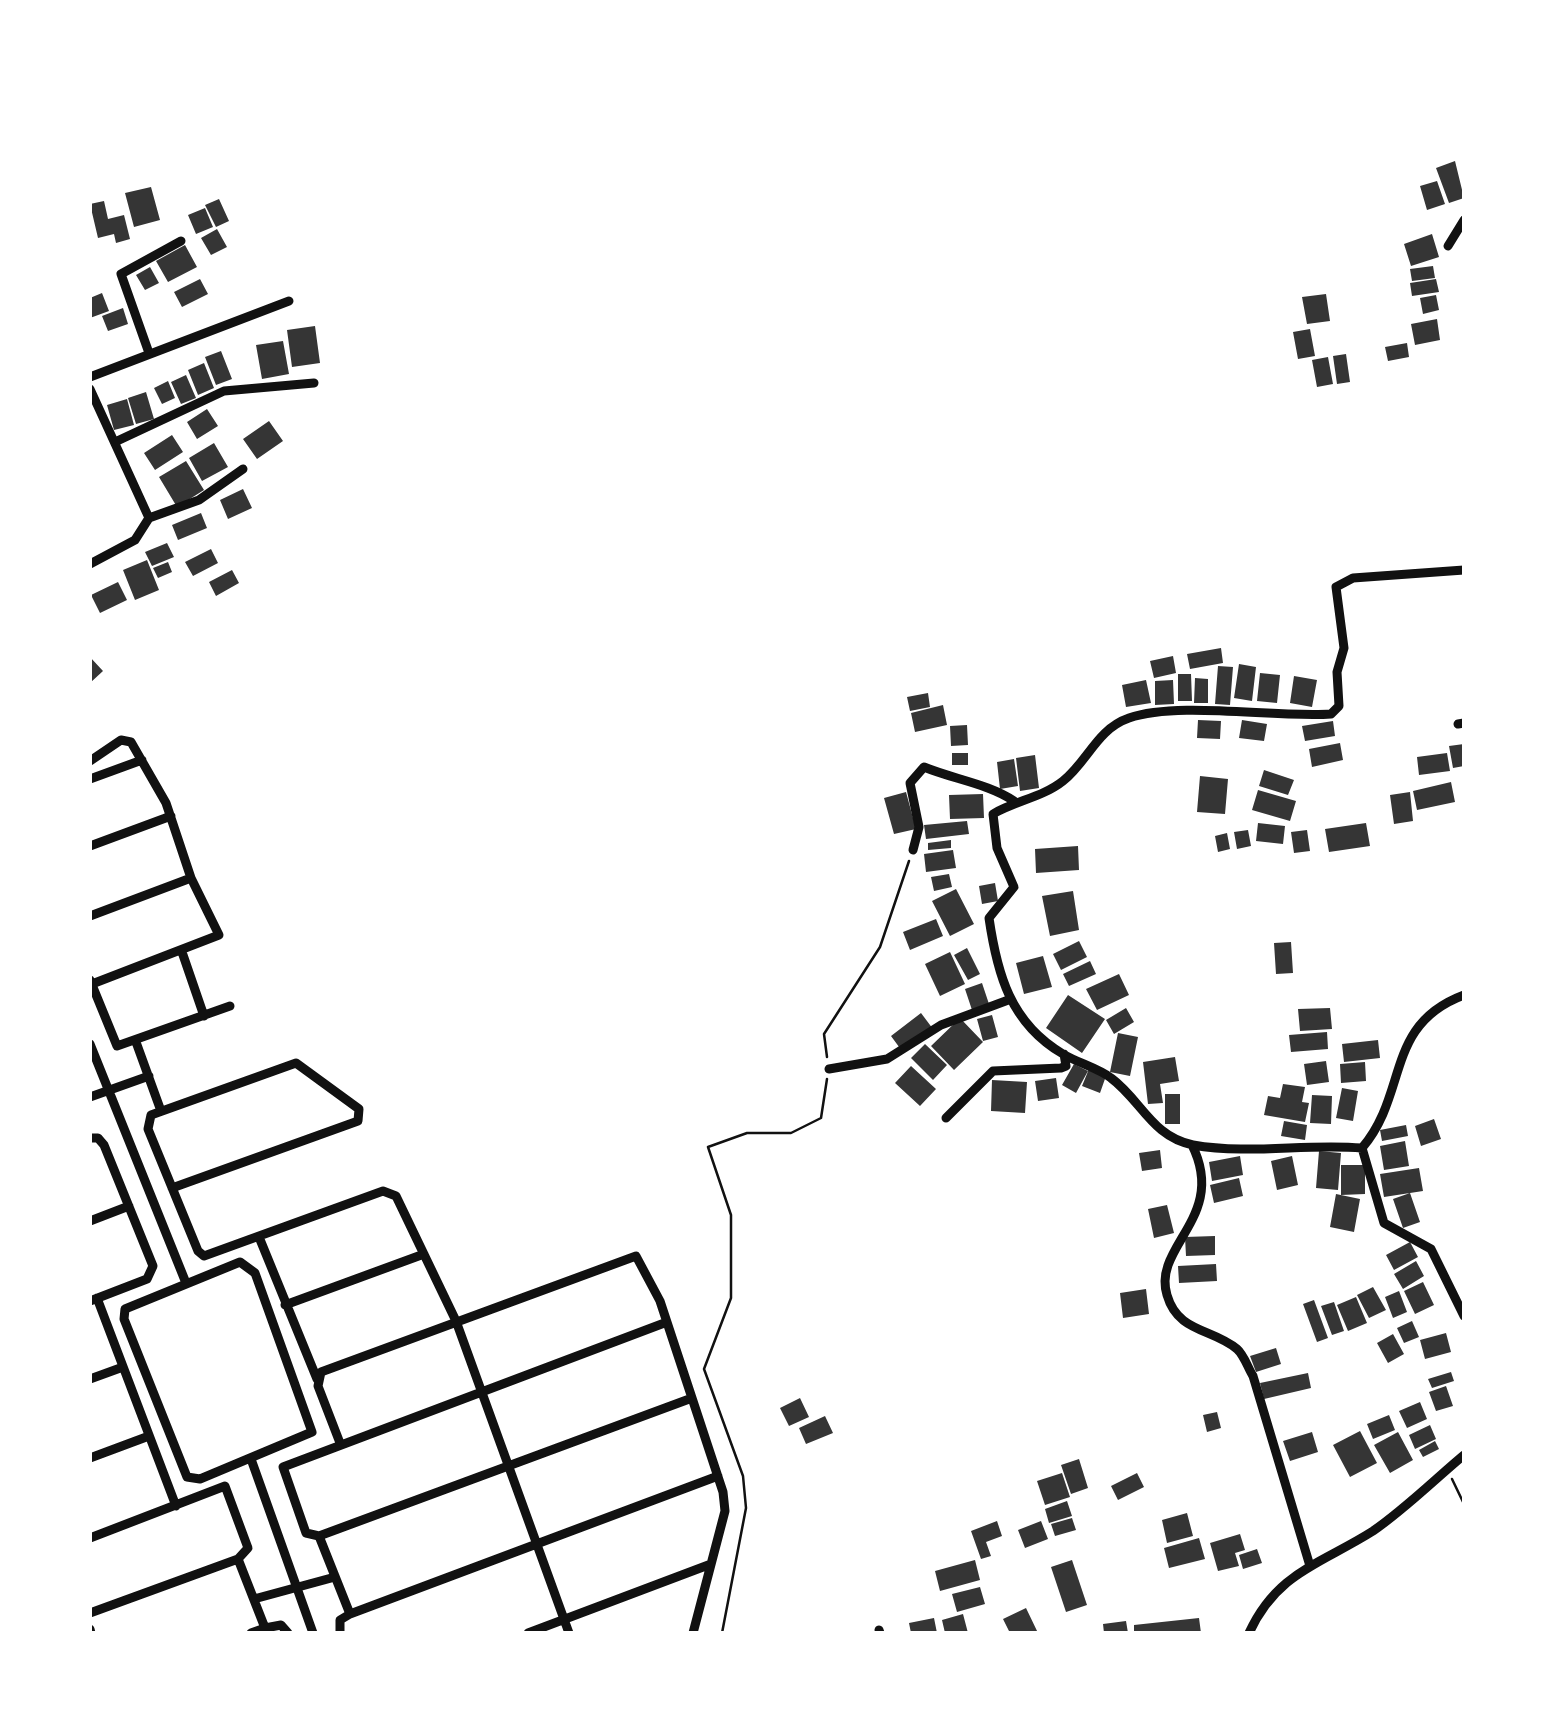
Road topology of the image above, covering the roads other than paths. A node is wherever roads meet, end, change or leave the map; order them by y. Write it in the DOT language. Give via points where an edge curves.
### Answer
graph roads {
  1 [pos="1464,220"];
  2 [pos="181,241"];
  3 [pos="1448,246"];
  4 [pos="289,301"];
  5 [pos="149,353"];
  6 [pos="90,377"];
  7 [pos="314,383"];
  8 [pos="90,390"];
  9 [pos="115,442"];
  10 [pos="243,470"];
  11 [pos="149,518"];
  12 [pos="90,564"];
  13 [pos="1464,570"];
  14 [pos="90,760"];
  15 [pos="142,760"];
  16 [pos="90,779"];
  17 [pos="1014,801"];
  18 [pos="170,816"];
  19 [pos="90,846"];
  20 [pos="913,850"];
  21 [pos="191,878"];
  22 [pos="90,916"];
  23 [pos="182,952"];
  24 [pos="91,981"];
  25 [pos="1464,995"];
  26 [pos="1011,998"];
  27 [pos="230,1006"];
  28 [pos="204,1016"];
  29 [pos="136,1042"];
  30 [pos="90,1044"];
  31 [pos="1064,1054"];
  32 [pos="829,1070"];
  33 [pos="148,1076"];
  34 [pos="108,1091"];
  35 [pos="90,1097"];
  36 [pos="161,1111"];
  37 [pos="946,1118"];
  38 [pos="90,1138"];
  39 [pos="1192,1145"];
  40 [pos="1362,1148"];
  41 [pos="172,1188"];
  42 [pos="129,1206"];
  43 [pos="90,1221"];
  44 [pos="259,1237"];
  45 [pos="424,1254"];
  46 [pos="186,1283"];
  47 [pos="94,1300"];
  48 [pos="285,1305"];
  49 [pos="1464,1316"];
  50 [pos="456,1322"];
  51 [pos="667,1322"];
  52 [pos="123,1367"];
  53 [pos="318,1379"];
  54 [pos="90,1380"];
  55 [pos="482,1391"];
  56 [pos="692,1398"];
  57 [pos="149,1436"];
  58 [pos="340,1443"];
  59 [pos="1464,1455"];
  60 [pos="90,1458"];
  61 [pos="251,1459"];
  62 [pos="509,1466"];
  63 [pos="718,1476"];
  64 [pos="176,1506"];
  65 [pos="319,1536"];
  66 [pos="90,1538"];
  67 [pos="537,1544"];
  68 [pos="238,1559"];
  69 [pos="711,1564"];
  70 [pos="1310,1566"];
  71 [pos="335,1577"];
  72 [pos="297,1588"];
  73 [pos="254,1599"];
  74 [pos="90,1614"];
  75 [pos="350,1614"];
  76 [pos="564,1619"];
  77 [pos="265,1628"];
  78 [pos="251,1633"];
  79 [pos="288,1633"];
  80 [pos="313,1633"];
  81 [pos="340,1633"];
  82 [pos="528,1633"];
  83 [pos="570,1633"];
  84 [pos="693,1633"];
  85 [pos="1250,1633"];
  1 -- 3 [label="street"];
  2 -- 5 [label="street" via="121,274"];
  4 -- 5 [label="street"];
  5 -- 6 [label="street"];
  7 -- 9 [label="street" via="224,391"];
  8 -- 9 [label="street"];
  9 -- 11 [label="street"];
  10 -- 11 [label="street" via="199,500"];
  11 -- 12 [label="street" via="135,540"];
  13 -- 17 [label="street" via="1354,578 1336,587 1344,648 1339,706 1330,714 1133,717 1109,727 1065,780"];
  14 -- 15 [label="street" via="127,739"];
  15 -- 16 [label="street"];
  15 -- 18 [label="street"];
  17 -- 20 [label="street" via="924,767 910,782 919,827"];
  17 -- 26 [label="street" via="993,814 997,848 1014,887 989,918 998,976"];
  18 -- 19 [label="street"];
  18 -- 21 [label="street"];
  21 -- 22 [label="street"];
  21 -- 23 [label="street" via="219,935"];
  23 -- 24 [label="street"];
  23 -- 28 [label="street"];
  24 -- 29 [label="street" via="114,1042"];
  25 -- 40 [label="street" via="1417,1025 1377,1131"];
  26 -- 31 [label="street"];
  26 -- 32 [label="street" via="941,1024 887,1059"];
  27 -- 28 [label="street"];
  28 -- 29 [label="street"];
  29 -- 33 [label="street"];
  30 -- 34 [label="street"];
  31 -- 37 [label="street" via="1061,1068 993,1071"];
  31 -- 39 [label="street" via="1110,1076 1145,1118"];
  33 -- 34 [label="street"];
  33 -- 36 [label="street"];
  34 -- 35 [label="street"];
  34 -- 46 [label="street"];
  36 -- 41 [label="street" via="151,1115 148,1129"];
  36 -- 41 [label="street" via="296,1064 360,1115"];
  38 -- 42 [label="street" via="104,1145"];
  39 -- 40 [label="street"];
  39 -- 70 [label="street" via="1205,1170 1200,1205 1164,1278 1167,1298 1182,1323 1238,1350 1253,1376"];
  40 -- 49 [label="street" via="1384,1223 1431,1249"];
  41 -- 44 [label="street" via="204,1256"];
  42 -- 43 [label="street"];
  42 -- 47 [label="street" via="153,1274"];
  44 -- 45 [label="street" via="390,1192"];
  44 -- 48 [label="street"];
  45 -- 48 [label="street"];
  45 -- 50 [label="street"];
  46 -- 61 [label="street" via="240,1262 249,1265 312,1424 304,1439"];
  46 -- 61 [label="street" via="131,1304 124,1319 187,1478"];
  47 -- 52 [label="street"];
  48 -- 53 [label="street"];
  50 -- 51 [label="street" via="636,1256"];
  50 -- 53 [label="street"];
  50 -- 55 [label="street"];
  51 -- 55 [label="street"];
  51 -- 56 [label="street"];
  52 -- 54 [label="street"];
  52 -- 57 [label="street"];
  53 -- 58 [label="street"];
  55 -- 58 [label="street"];
  55 -- 62 [label="street"];
  56 -- 62 [label="street"];
  56 -- 63 [label="street"];
  57 -- 60 [label="street"];
  57 -- 64 [label="street"];
  58 -- 65 [label="street" via="283,1467 306,1533"];
  59 -- 70 [label="street" via="1375,1530"];
  61 -- 72 [label="street"];
  62 -- 65 [label="street"];
  62 -- 67 [label="street"];
  63 -- 67 [label="street"];
  63 -- 69 [label="street" via="725,1511"];
  64 -- 66 [label="street"];
  64 -- 68 [label="street" via="225,1486 248,1548"];
  65 -- 71 [label="street"];
  67 -- 75 [label="street"];
  67 -- 76 [label="street"];
  68 -- 73 [label="street"];
  68 -- 74 [label="street"];
  69 -- 76 [label="street"];
  69 -- 84 [label="street"];
  70 -- 85 [label="street" via="1266,1600"];
  71 -- 72 [label="street"];
  71 -- 75 [label="street"];
  72 -- 73 [label="street"];
  72 -- 80 [label="street"];
  73 -- 77 [label="street"];
  75 -- 81 [label="street" via="340,1620"];
  76 -- 82 [label="street"];
  76 -- 83 [label="street"];
  77 -- 78 [label="street"];
  77 -- 79 [label="street" via="281,1625"];
}
